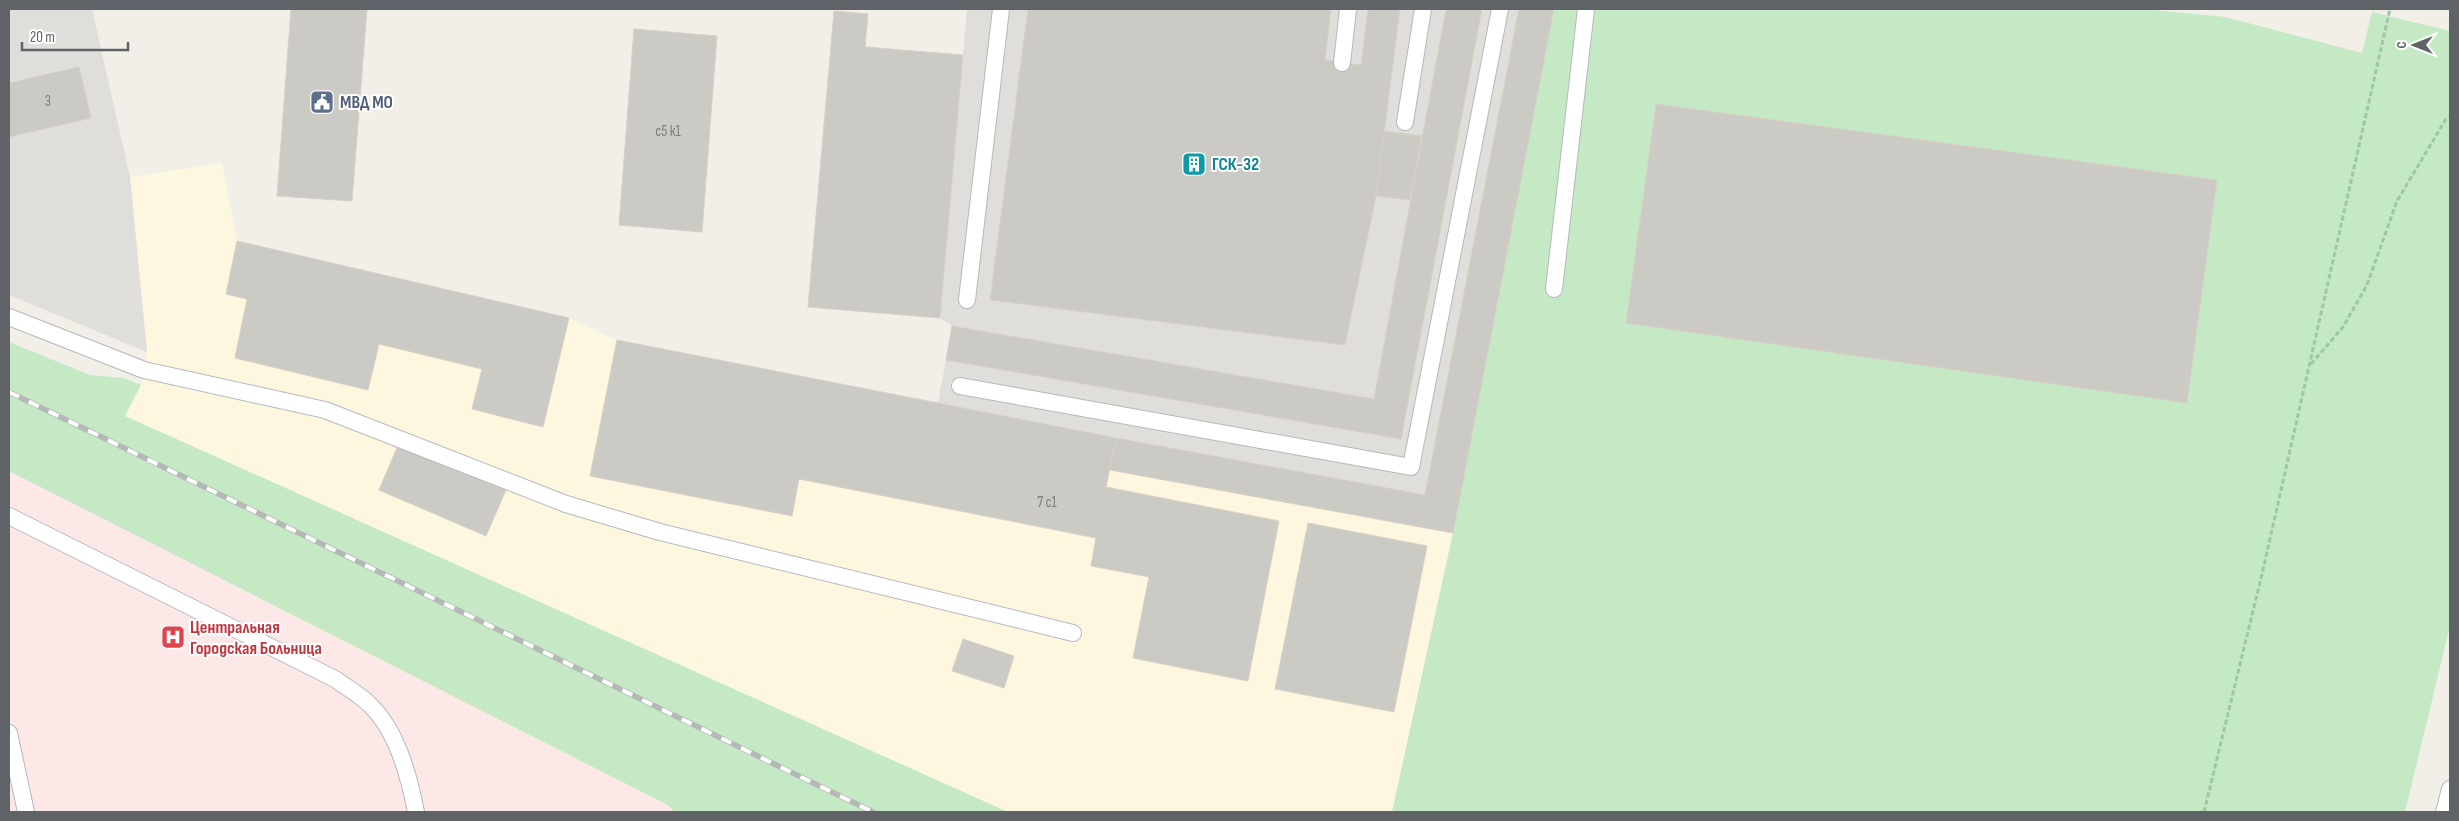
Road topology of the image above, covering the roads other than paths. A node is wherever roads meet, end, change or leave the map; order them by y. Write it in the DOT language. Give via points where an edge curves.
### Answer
graph roads {
  1 [pos="1000,9"];
  2 [pos="1348,9"];
  3 [pos="1423,9"];
  4 [pos="1500,9"];
  5 [pos="1586,9"];
  6 [pos="1342,62"];
  7 [pos="1406,122"];
  8 [pos="1554,289"];
  9 [pos="967,300"];
  10 [pos="9,317"];
  11 [pos="960,386"];
  12 [pos="9,516"];
  13 [pos="1073,633"];
  14 [pos="9,733"];
  15 [pos="2450,789"];
  16 [pos="26,812"];
  17 [pos="416,812"];
  18 [pos="2444,812"];
  1 -- 9 [label="lane"];
  2 -- 6 [label="lane"];
  3 -- 7 [label="lane"];
  4 -- 11 [label="lane" via="1411,467"];
  5 -- 8 [label="lane"];
  10 -- 13 [label="lane" via="144,370 325,410 566,504 651,529"];
  12 -- 17 [label="lane" via="335,678 369,704 389,729"];
  14 -- 16 [label="lane"];
  15 -- 18 [label="lane"];
}
